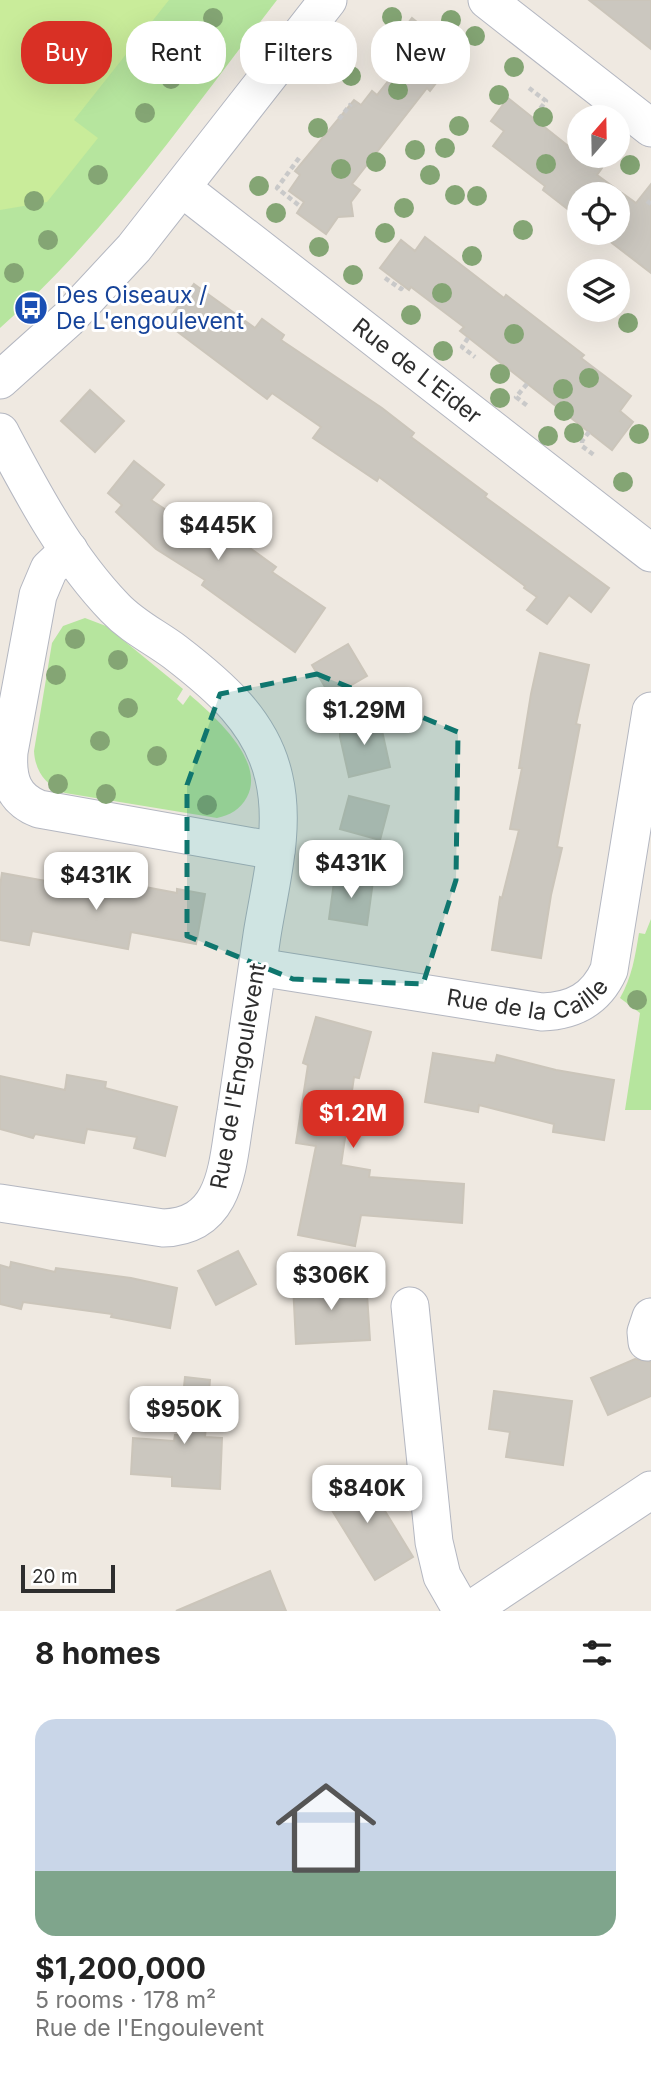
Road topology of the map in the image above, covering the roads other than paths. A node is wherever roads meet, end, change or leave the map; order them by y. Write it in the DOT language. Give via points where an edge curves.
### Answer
graph roads {
  1 [pos="328,0"];
  2 [pos="487,0"];
  3 [pos="651,128"];
  4 [pos="182,188"];
  5 [pos="0,380"];
  6 [pos="0,432"];
  7 [pos="69,550"];
  8 [pos="651,553"];
  9 [pos="651,711"];
  10 [pos="276,851"];
  11 [pos="638,865"];
  12 [pos="258,967"];
  13 [pos="0,1203"];
  14 [pos="410,1306"];
  15 [pos="651,1490"];
  16 [pos="463,1611"];
  17 [pos="469,1611"];
  1 -- 4 [label="street"];
  2 -- 3 [label="street"];
  4 -- 5 [label="street" via="88,298"];
  4 -- 8 [label="street, Rue de L'Eider"];
  6 -- 7 [label="street, Rue de l'Engoulevent" via="28,487"];
  7 -- 10 [label="street, Rue de l'Engoulevent" via="118,611 217,687 248,720 275,778"];
  7 -- 10 [label="street" via="49,569 38,595 9,752 8,768 16,794 39,810"];
  9 -- 11 [label="street, Rue de la Caille"];
  10 -- 12 [label="street, Rue de l'Engoulevent"];
  11 -- 12 [label="street, Rue de la Caille" via="609,970 584,1002 564,1010 542,1013"];
  12 -- 13 [label="street, Rue de l'Engoulevent" via="223,1184 203,1216 163,1228"];
  14 -- 16 [label="street" via="434,1542 442,1576"];
  15 -- 17 [label="street"];
}
